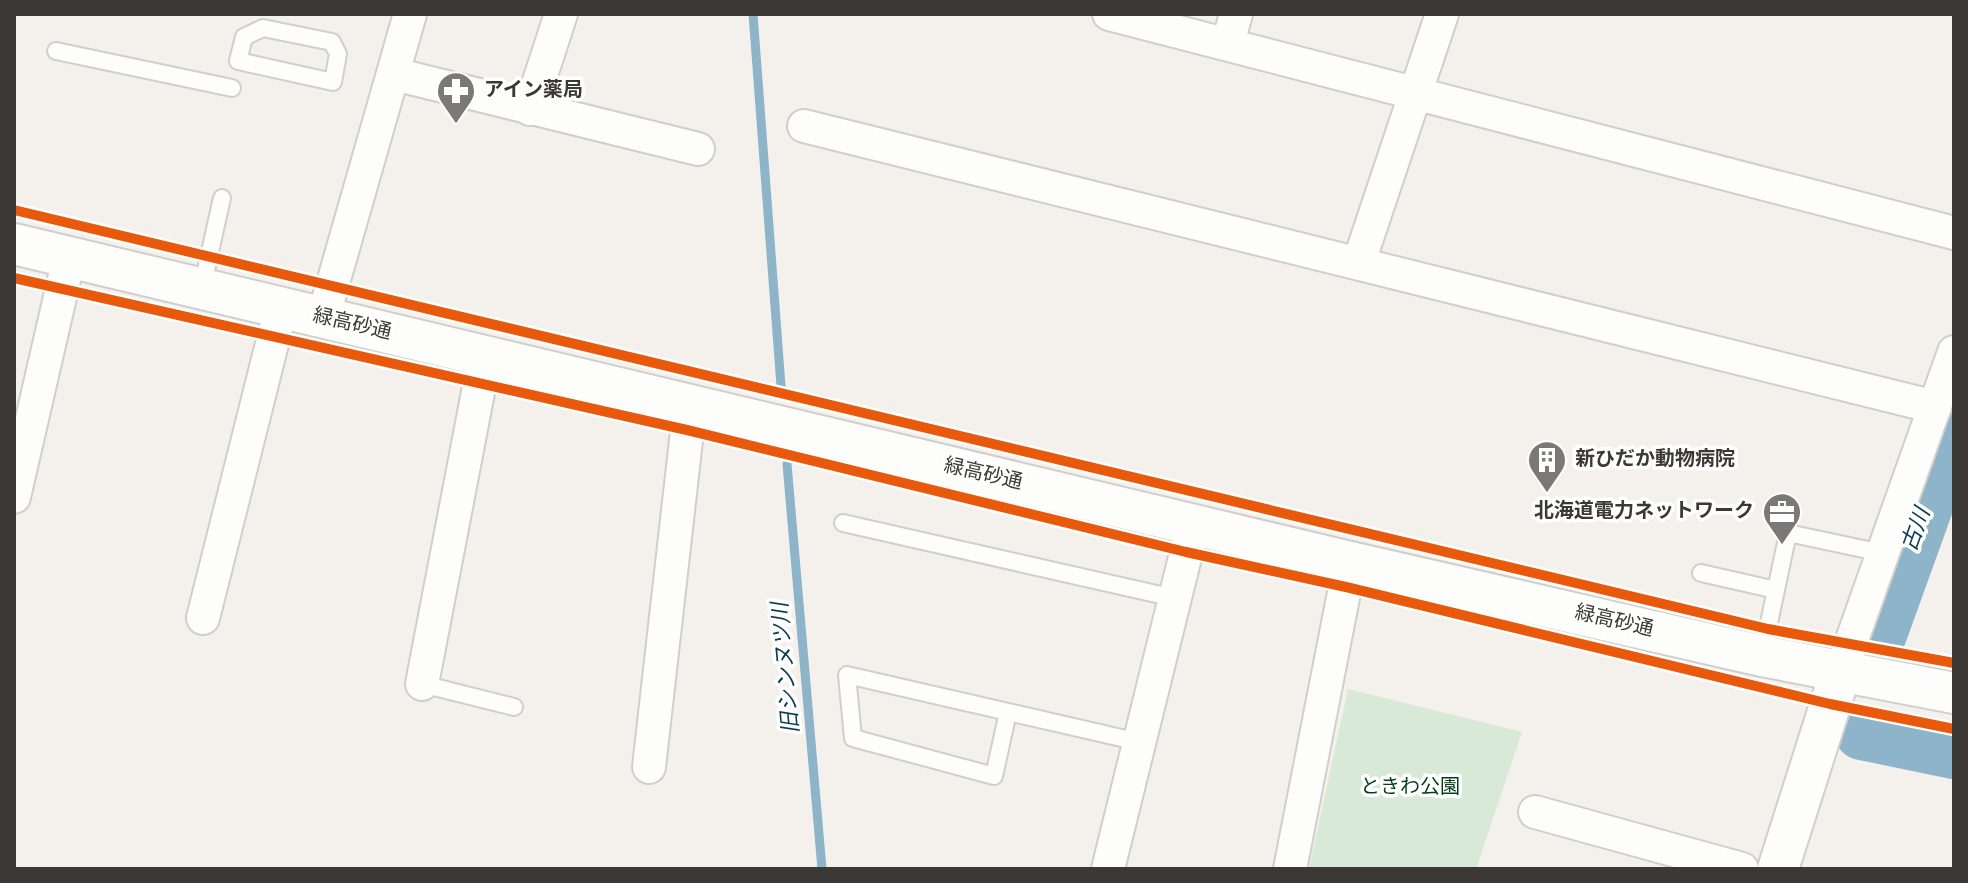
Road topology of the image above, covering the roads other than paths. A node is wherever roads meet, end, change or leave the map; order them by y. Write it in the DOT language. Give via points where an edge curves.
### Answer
graph roads {
  1 [pos="410,14"];
  2 [pos="561,14"];
  3 [pos="1109,14"];
  4 [pos="1442,14"];
  5 [pos="1232,29"];
  6 [pos="56,51"];
  7 [pos="394,74"];
  8 [pos="333,82"];
  9 [pos="232,88"];
  10 [pos="1414,94"];
  11 [pos="530,109"];
  12 [pos="804,126"];
  13 [pos="698,149"];
  14 [pos="222,198"];
  15 [pos="1954,233"];
  16 [pos="14,244"];
  17 [pos="69,258"];
  18 [pos="1359,262"];
  19 [pos="202,289"];
  20 [pos="281,308"];
  21 [pos="323,318"];
  22 [pos="1954,352"];
  23 [pos="485,356"];
  24 [pos="690,405"];
  25 [pos="1935,407"];
  26 [pos="14,497"];
  27 [pos="843,523"];
  28 [pos="1193,525"];
  29 [pos="1882,553"];
  30 [pos="1350,562"];
  31 [pos="1701,573"];
  32 [pos="1776,590"];
  33 [pos="1174,598"];
  34 [pos="203,618"];
  35 [pos="1762,656"];
  36 [pos="1841,671"];
  37 [pos="422,684"];
  38 [pos="1954,693"];
  39 [pos="514,707"];
  40 [pos="1008,712"];
  41 [pos="1139,742"];
  42 [pos="649,767"];
  43 [pos="1535,812"];
  44 [pos="1108,869"];
  45 [pos="1290,869"];
  46 [pos="1742,869"];
  47 [pos="1778,869"];
  1 -- 7 [label="street"];
  2 -- 11 [label="street"];
  3 -- 5 [label="street"];
  4 -- 10 [label="street"];
  5 -- 10 [label="street"];
  6 -- 9 [label="lane"];
  7 -- 11 [label="street"];
  7 -- 21 [label="street"];
  8 -- 8 [label="lane" via="338,54 332,42 263,28 244,37 238,61"];
  10 -- 15 [label="street"];
  10 -- 18 [label="street"];
  11 -- 13 [label="street"];
  12 -- 18 [label="street"];
  14 -- 19 [label="lane"];
  16 -- 17 [label="street, 緑高砂通"];
  17 -- 19 [label="street, 緑高砂通"];
  17 -- 26 [label="street"];
  18 -- 25 [label="street"];
  19 -- 20 [label="street, 緑高砂通"];
  20 -- 21 [label="street, 緑高砂通"];
  20 -- 34 [label="street"];
  21 -- 23 [label="street, 緑高砂通"];
  22 -- 25 [label="street"];
  23 -- 24 [label="street, 緑高砂通"];
  23 -- 37 [label="street"];
  24 -- 28 [label="street, 緑高砂通"];
  24 -- 42 [label="street"];
  25 -- 29 [label="street"];
  27 -- 33 [label="lane"];
  28 -- 30 [label="street, 緑高砂通"];
  28 -- 33 [label="street"];
  29 -- 32 [label="lane" via="1788,533"];
  29 -- 36 [label="street"];
  30 -- 35 [label="street, 緑高砂通"];
  30 -- 45 [label="street"];
  31 -- 32 [label="lane"];
  32 -- 35 [label="lane"];
  33 -- 41 [label="street"];
  35 -- 36 [label="street, 緑高砂通"];
  36 -- 38 [label="street, 緑高砂通"];
  36 -- 47 [label="street"];
  37 -- 39 [label="lane"];
  40 -- 40 [label="lane" via="994,776 853,738 847,675"];
  40 -- 41 [label="lane"];
  41 -- 44 [label="street"];
  43 -- 46 [label="street"];
}
